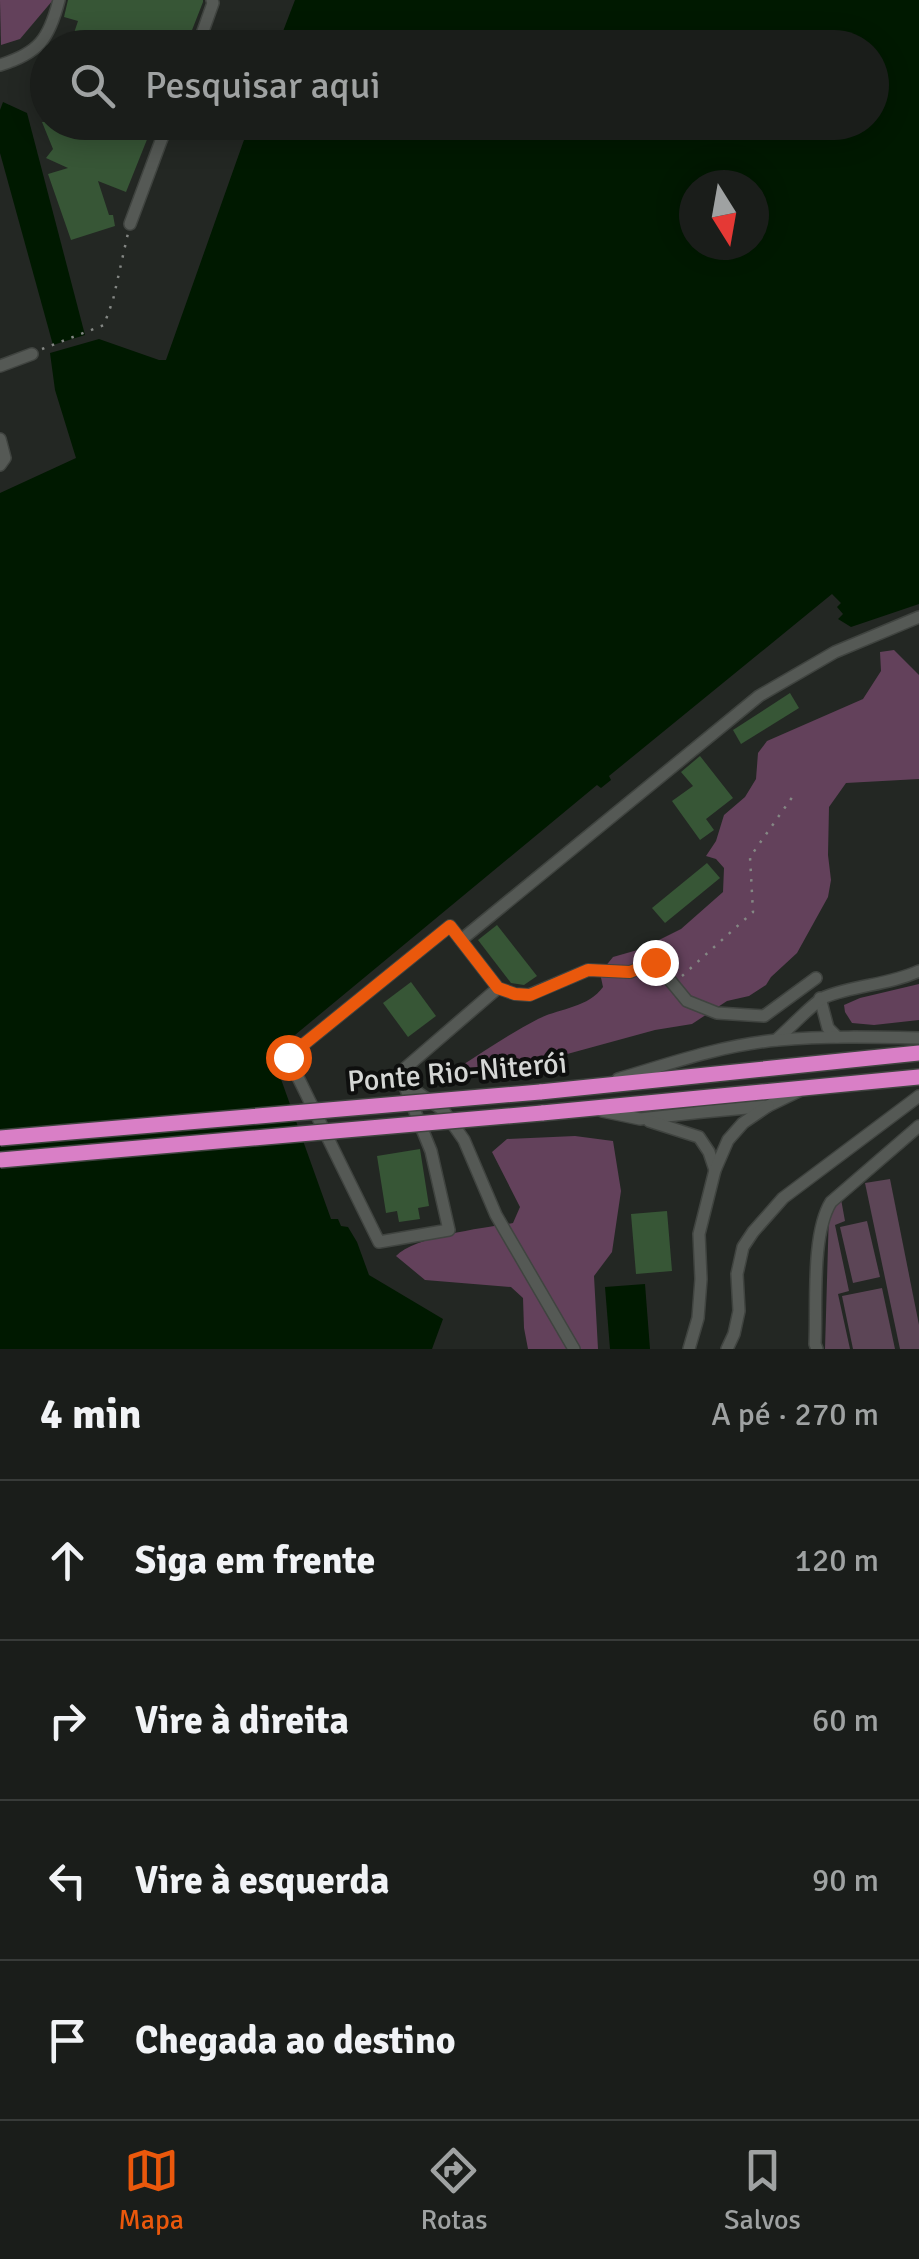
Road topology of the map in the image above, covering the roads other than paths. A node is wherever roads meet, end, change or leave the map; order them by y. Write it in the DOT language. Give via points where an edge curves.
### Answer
graph roads {
  1 [pos="59,0"];
  2 [pos="212,0"];
  3 [pos="49,30"];
  4 [pos="204,30"];
  5 [pos="30,53"];
  6 [pos="0,65"];
  7 [pos="161,140"];
  8 [pos="130,224"];
  9 [pos="32,354"];
  10 [pos="0,366"];
  11 [pos="0,440"];
  12 [pos="0,466"];
  13 [pos="919,617"];
  14 [pos="461,940"];
  15 [pos="919,971"];
  16 [pos="816,978"];
  17 [pos="498,988"];
  18 [pos="820,998"];
  19 [pos="844,1037"];
  20 [pos="919,1038"];
  21 [pos="776,1040"];
  22 [pos="919,1053"];
  23 [pos="919,1077"];
  24 [pos="403,1082"];
  25 [pos="592,1087"];
  26 [pos="808,1087"];
  27 [pos="919,1096"];
  28 [pos="768,1106"];
  29 [pos="594,1109"];
  30 [pos="640,1118"];
  31 [pos="919,1126"];
  32 [pos="0,1138"];
  33 [pos="0,1160"];
  34 [pos="715,1170"];
  35 [pos="574,1349"];
  36 [pos="689,1349"];
  37 [pos="727,1349"];
  38 [pos="817,1349"];
  1 -- 3 [label="lane"];
  2 -- 4 [label="lane"];
  5 -- 6 [label="lane"];
  7 -- 8 [label="lane"];
  9 -- 10 [label="lane"];
  11 -- 12 [label="lane"];
  13 -- 14 [label="lane" via="835,652 759,696"];
  14 -- 17 [label="lane"];
  14 -- 24 [label="lane" via="450,926 288,1057 379,1242 449,1230 430,1150"];
  15 -- 18 [label="lane"];
  16 -- 17 [label="lane" via="764,1016 718,1013 687,1002 655,962 630,972 588,970 530,995"];
  17 -- 24 [label="lane" via="402,1070"];
  18 -- 19 [label="lane" via="828,1028"];
  18 -- 21 [label="lane"];
  19 -- 20 [label="lane"];
  19 -- 21 [label="lane"];
  21 -- 25 [label="lane" via="699,1054"];
  22 -- 25 [label="highway, Ponte Rio-Niterói"];
  23 -- 26 [label="highway, Ponte Rio-Niterói"];
  24 -- 35 [label="lane" via="443,1110 464,1140 496,1215"];
  25 -- 32 [label="highway, Ponte Rio-Niterói, bridge"];
  26 -- 28 [label="lane"];
  26 -- 29 [label="highway, Ponte Rio-Niterói"];
  27 -- 37 [label="lane" via="784,1198 753,1232 743,1247 739,1311"];
  28 -- 30 [label="lane"];
  28 -- 34 [label="lane" via="728,1140"];
  29 -- 30 [label="lane"];
  29 -- 33 [label="highway, Ponte Rio-Niterói, bridge"];
  30 -- 34 [label="lane" via="699,1137"];
  31 -- 38 [label="lane" via="825,1212"];
  34 -- 36 [label="lane" via="699,1234 698,1318"];
}
